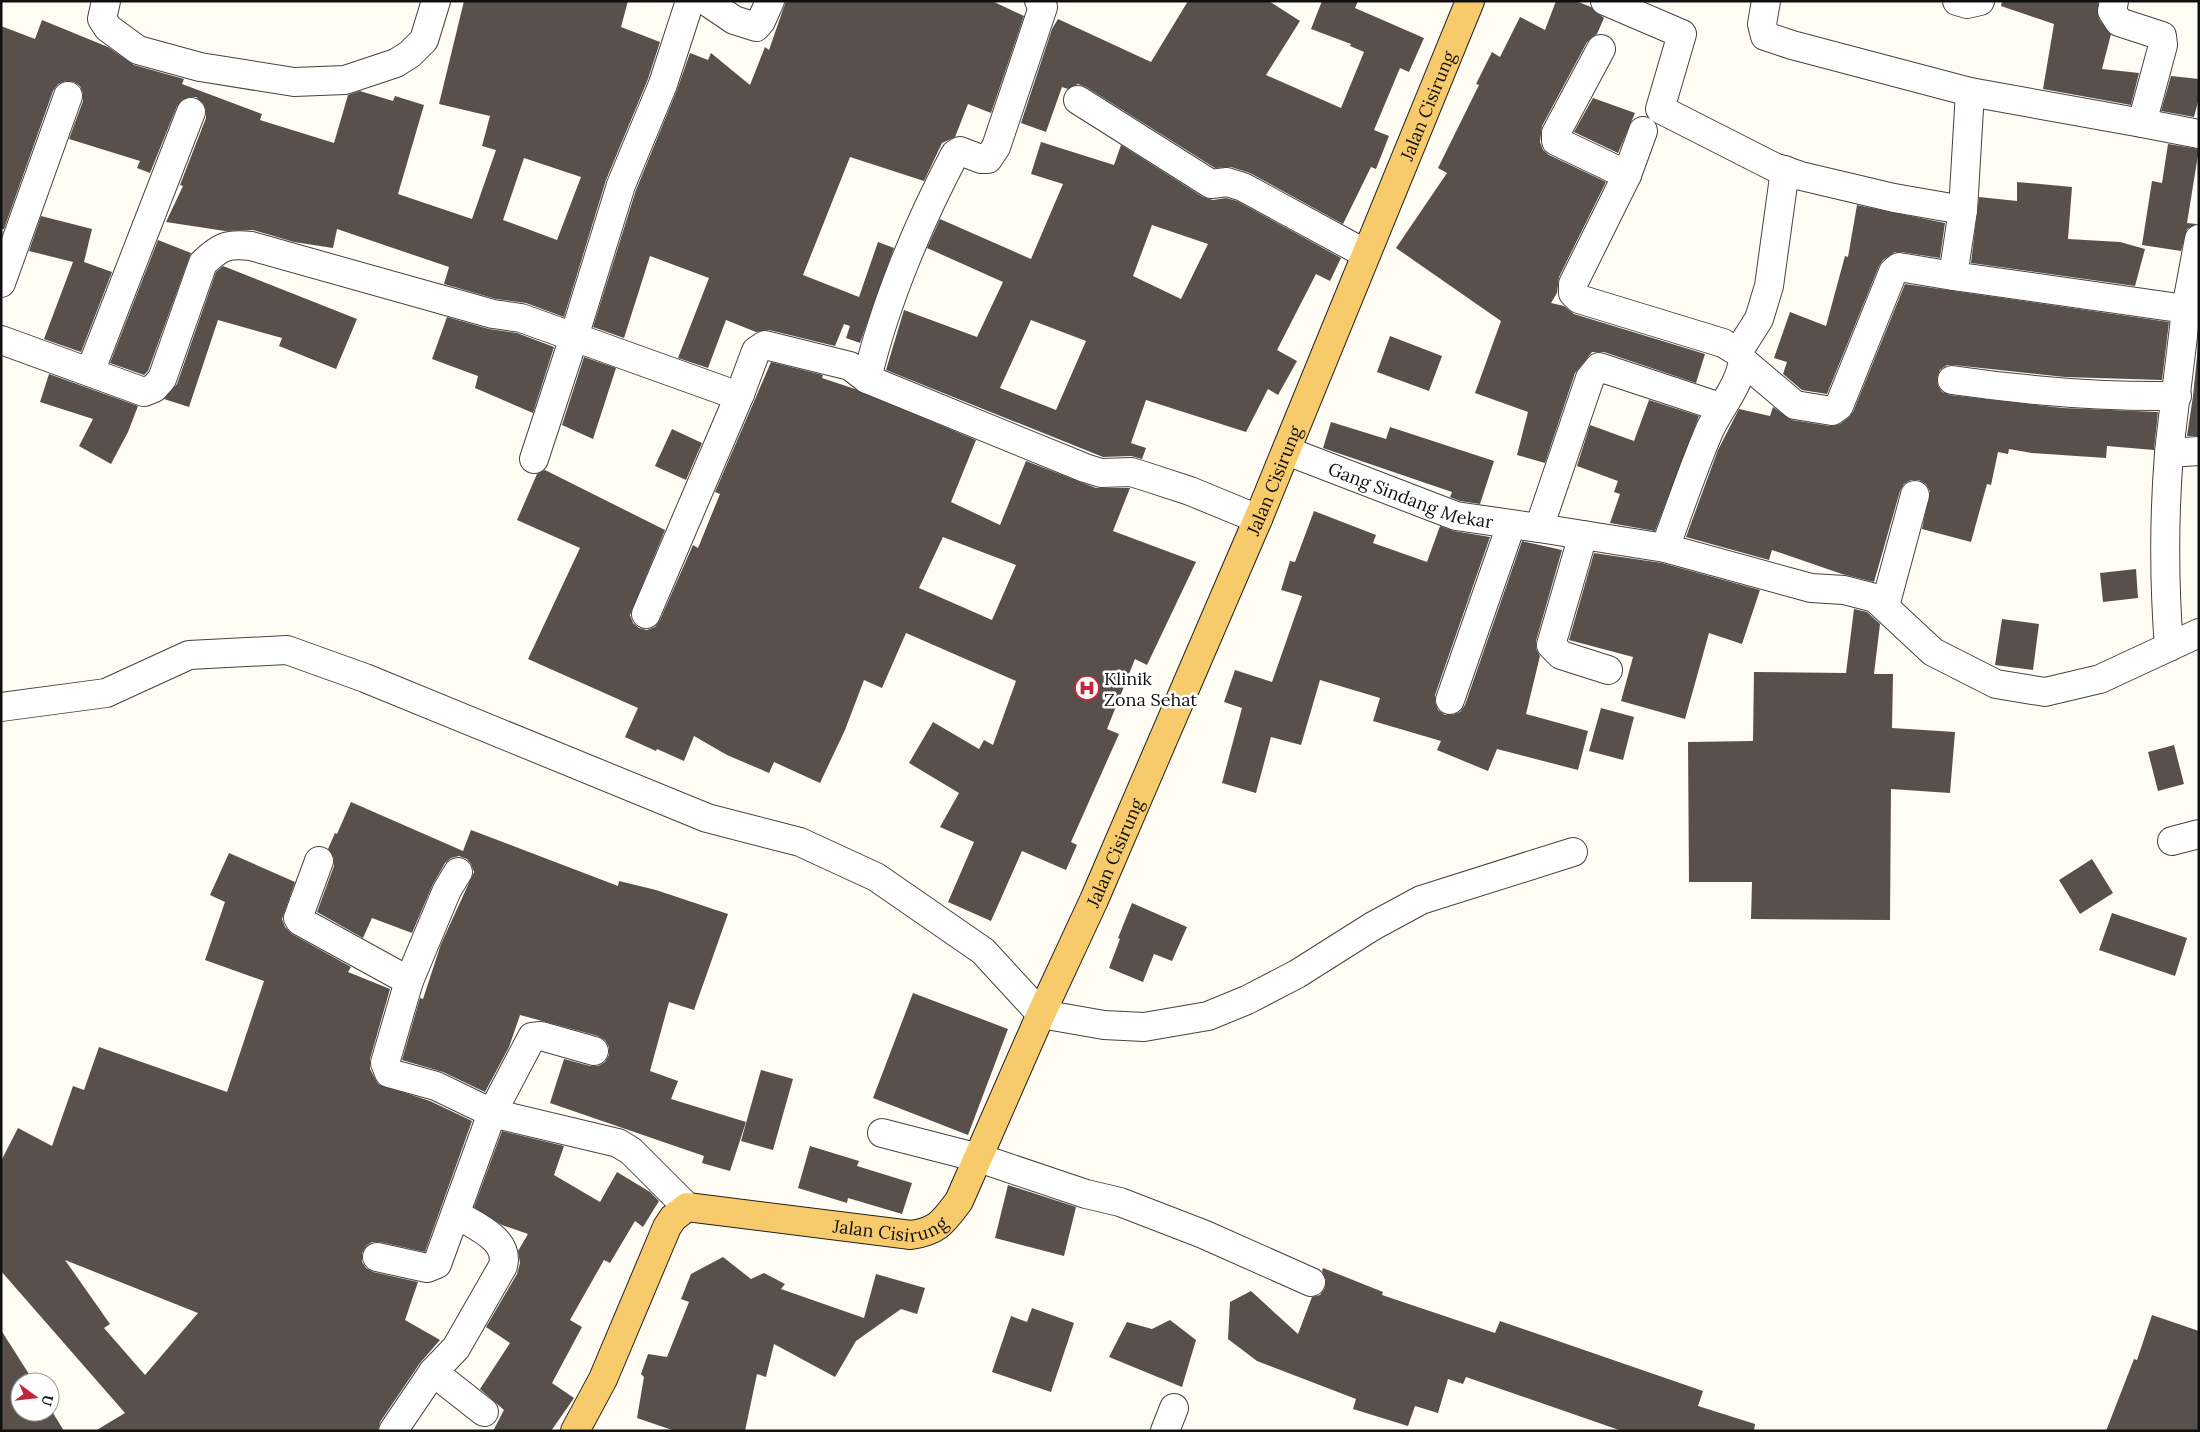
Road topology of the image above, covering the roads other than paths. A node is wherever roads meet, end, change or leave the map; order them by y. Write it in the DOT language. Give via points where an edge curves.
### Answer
graph roads {
  1 [pos="106,1"];
  2 [pos="436,1"];
  3 [pos="690,1"];
  4 [pos="706,1"];
  5 [pos="770,1"];
  6 [pos="1039,1"];
  7 [pos="1470,1"];
  8 [pos="1604,1"];
  9 [pos="1766,1"];
  10 [pos="1957,1"];
  11 [pos="1980,1"];
  12 [pos="2114,1"];
  13 [pos="1601,48"];
  14 [pos="1970,92"];
  15 [pos="68,96"];
  16 [pos="1078,100"];
  17 [pos="190,112"];
  18 [pos="2142,124"];
  19 [pos="1643,131"];
  20 [pos="2199,134"];
  21 [pos="1785,170"];
  22 [pos="1627,176"];
  23 [pos="1963,210"];
  24 [pos="2199,238"];
  25 [pos="1366,254"];
  26 [pos="1953,276"];
  27 [pos="1,283"];
  28 [pos="2186,310"];
  29 [pos="574,337"];
  30 [pos="1,340"];
  31 [pos="1740,356"];
  32 [pos="90,372"];
  33 [pos="867,379"];
  34 [pos="1952,380"];
  35 [pos="740,394"];
  36 [pos="2177,396"];
  37 [pos="1720,407"];
  38 [pos="1287,451"];
  39 [pos="2199,452"];
  40 [pos="2169,453"];
  41 [pos="534,459"];
  42 [pos="1915,495"];
  43 [pos="1258,519"];
  44 [pos="1512,525"];
  45 [pos="1540,528"];
  46 [pos="1583,535"];
  47 [pos="1665,548"];
  48 [pos="1886,606"];
  49 [pos="646,614"];
  50 [pos="2199,633"];
  51 [pos="2169,647"];
  52 [pos="1608,670"];
  53 [pos="1450,700"];
  54 [pos="1,707"];
  55 [pos="2199,834"];
  56 [pos="2172,841"];
  57 [pos="1573,852"];
  58 [pos="319,861"];
  59 [pos="458,872"];
  60 [pos="409,981"];
  61 [pos="1041,1014"];
  62 [pos="594,1051"];
  63 [pos="492,1113"];
  64 [pos="882,1133"];
  65 [pos="979,1158"];
  66 [pos="687,1207"];
  67 [pos="456,1214"];
  68 [pos="377,1257"];
  69 [pos="1311,1282"];
  70 [pos="433,1372"];
  71 [pos="484,1412"];
  72 [pos="393,1431"];
  73 [pos="575,1431"];
  1 -- 2 [label="street" via="102,19 108,28 138,50 200,67 294,82 345,80 396,63 424,40"];
  3 -- 29 [label="street" via="663,84 620,185"];
  4 -- 5 [label="street" via="734,20 756,27"];
  6 -- 33 [label="street" via="1043,7 996,147 988,159 981,160 960,151 955,154 935,192 877,335"];
  7 -- 25 [label="main road, Jalan Cisirung"];
  8 -- 21 [label="street" via="1682,34 1660,109"];
  9 -- 14 [label="street" via="1762,24 1765,36"];
  10 -- 11 [label="street" via="1967,4"];
  12 -- 18 [label="street" via="2112,11 2119,22 2162,36 2163,45"];
  13 -- 22 [label="street" via="1556,133 1556,141"];
  14 -- 18 [label="street"];
  14 -- 23 [label="street"];
  15 -- 27 [label="street"];
  16 -- 25 [label="street" via="1211,184 1227,182 1243,187"];
  17 -- 32 [label="street"];
  18 -- 20 [label="street"];
  19 -- 22 [label="street"];
  21 -- 23 [label="street" via="1894,198"];
  21 -- 31 [label="street" via="1769,286 1759,320"];
  22 -- 31 [label="street" via="1573,284 1573,293 1579,299 1723,343"];
  23 -- 26 [label="street"];
  24 -- 28 [label="street"];
  25 -- 38 [label="main road, Jalan Cisirung"];
  26 -- 28 [label="street"];
  26 -- 31 [label="street" via="1899,267 1893,272 1839,406 1832,411 1795,404"];
  28 -- 36 [label="street"];
  29 -- 32 [label="street" via="521,318 493,314 238,244 226,245 203,263 162,379 154,388 144,392"];
  29 -- 35 [label="street" via="727,393"];
  29 -- 41 [label="street"];
  30 -- 32 [label="street"];
  31 -- 37 [label="street" via="1741,377"];
  33 -- 35 [label="street" via="850,366 765,345 756,351"];
  33 -- 43 [label="street" via="1085,468 1101,473 1131,472 1190,491"];
  34 -- 36 [label="street" via="2051,392"];
  35 -- 49 [label="street"];
  36 -- 40 [label="street"];
  37 -- 45 [label="street" via="1599,367 1590,378"];
  37 -- 47 [label="street" via="1696,460"];
  38 -- 43 [label="main road, Jalan Cisirung"];
  38 -- 44 [label="street, Gang Sindang Mekar" via="1456,516"];
  39 -- 40 [label="street"];
  40 -- 51 [label="street" via="2166,556"];
  42 -- 48 [label="street"];
  43 -- 61 [label="main road, Jalan Cisirung" via="1094,900"];
  44 -- 45 [label="street, Gang Sindang Mekar"];
  44 -- 53 [label="street"];
  45 -- 46 [label="street, Gang Sindang Mekar"];
  46 -- 47 [label="street, Gang Sindang Mekar"];
  46 -- 52 [label="street" via="1551,645 1561,655"];
  47 -- 48 [label="street, Gang Sindang Mekar" via="1811,588 1860,594 1875,598"];
  48 -- 51 [label="street, Gang Sindang Mekar" via="1933,652 1996,684 2045,692 2100,678"];
  50 -- 51 [label="street, Gang Sindang Mekar"];
  54 -- 61 [label="street" via="106,693 188,656 288,650 365,678 707,818 800,842 876,876 983,951"];
  55 -- 56 [label="street"];
  57 -- 61 [label="street" via="1422,900 1297,974 1208,1016 1144,1027 1104,1025"];
  58 -- 60 [label="street" via="298,918 300,921"];
  59 -- 60 [label="street" via="447,890"];
  60 -- 63 [label="street" via="385,1063 389,1073 436,1086"];
  61 -- 65 [label="main road, Jalan Cisirung"];
  62 -- 63 [label="street" via="541,1036 532,1037"];
  63 -- 66 [label="street" via="618,1142"];
  63 -- 67 [label="street"];
  64 -- 65 [label="street"];
  65 -- 66 [label="main road, Jalan Cisirung" via="959,1202 942,1224 919,1234"];
  65 -- 69 [label="street" via="1120,1202 1203,1234"];
  66 -- 73 [label="main road" via="667,1227 603,1379"];
  67 -- 68 [label="street" via="437,1264 432,1267"];
  67 -- 70 [label="street" via="499,1242 505,1258 456,1348"];
  70 -- 71 [label="street"];
  70 -- 72 [label="street"];
}
